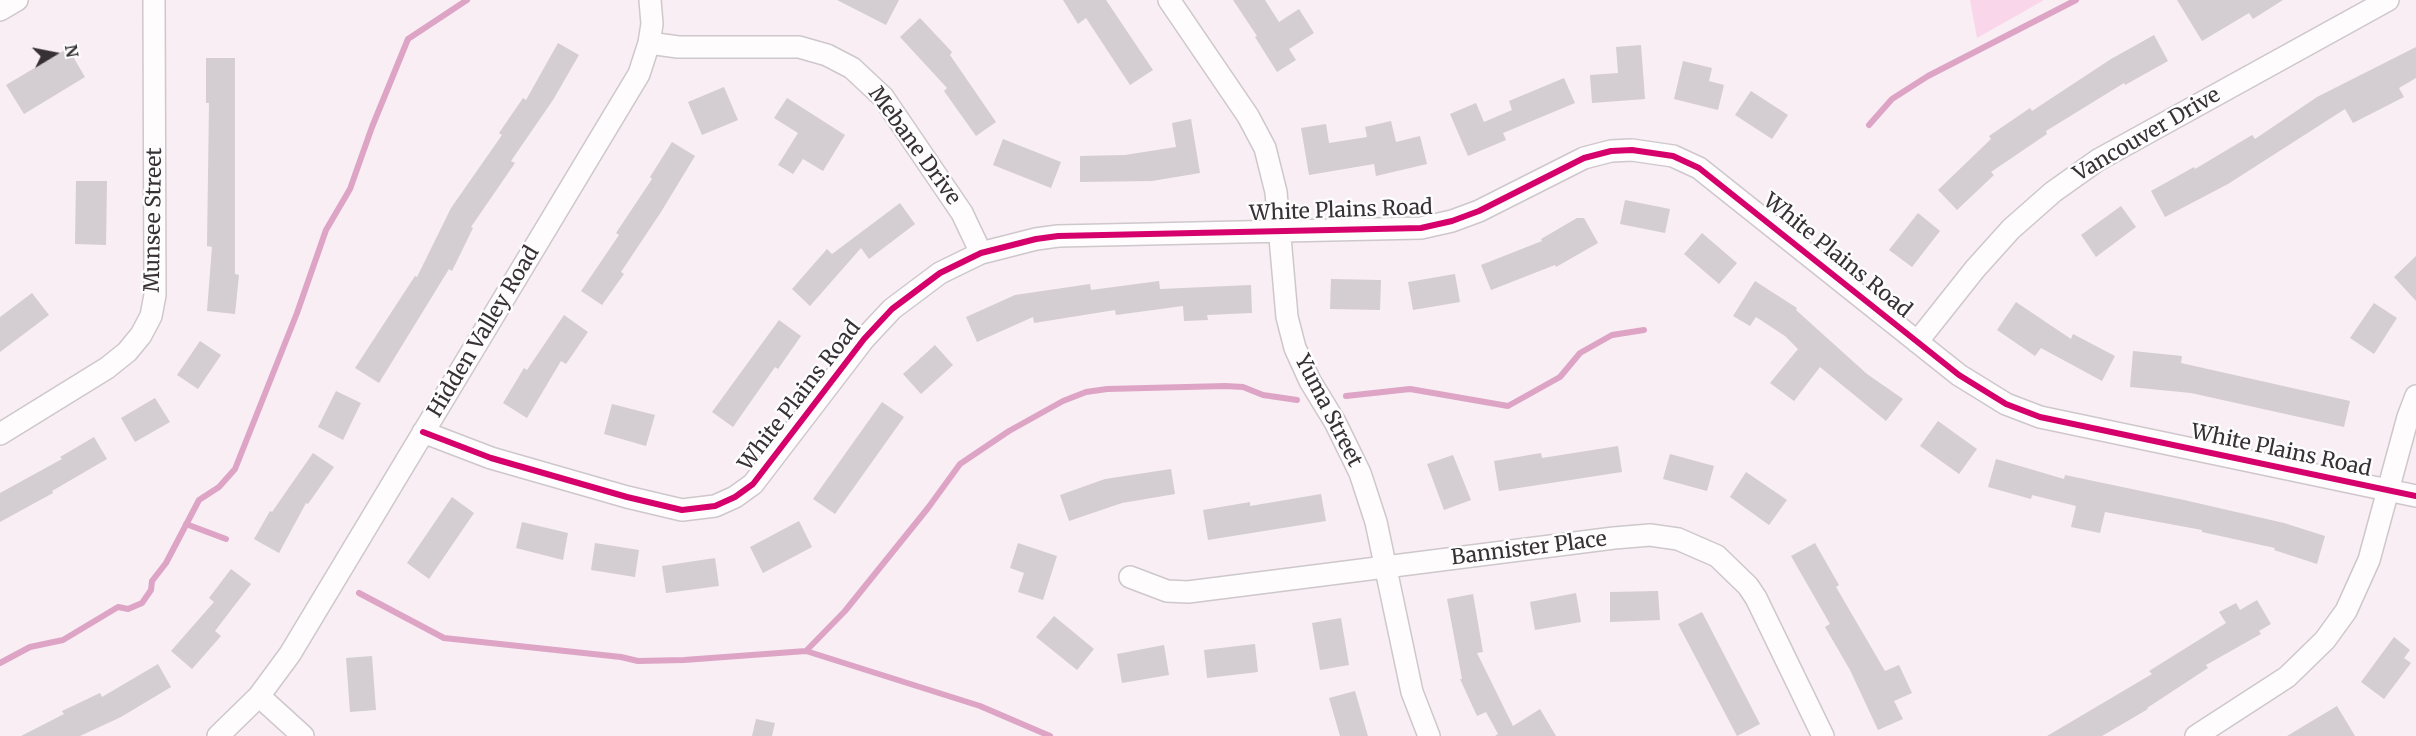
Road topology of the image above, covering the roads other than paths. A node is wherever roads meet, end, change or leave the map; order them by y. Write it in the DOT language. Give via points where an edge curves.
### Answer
graph roads {
  1 [pos="17,0"];
  2 [pos="154,0"];
  3 [pos="650,0"];
  4 [pos="1169,0"];
  5 [pos="2388,0"];
  6 [pos="0,10"];
  7 [pos="649,43"];
  8 [pos="1279,231"];
  9 [pos="981,253"];
  10 [pos="1917,342"];
  11 [pos="2416,396"];
  12 [pos="423,432"];
  13 [pos="0,434"];
  14 [pos="2388,490"];
  15 [pos="2416,496"];
  16 [pos="1386,567"];
  17 [pos="1130,577"];
  18 [pos="259,696"];
  19 [pos="218,736"];
  20 [pos="303,736"];
  21 [pos="1429,736"];
  22 [pos="1823,736"];
  23 [pos="2196,736"];
  1 -- 6 [label="street"];
  2 -- 13 [label="street, Munsee Street" via="155,295 151,315 128,352"];
  3 -- 7 [label="street, Hidden Valley Road"];
  4 -- 8 [label="street, Yuma Street" via="1248,116 1265,148 1276,192"];
  5 -- 10 [label="street, Vancouver Drive" via="2098,160 2053,192 2004,237"];
  7 -- 9 [label="street, Mebane Drive" via="678,47 799,47 852,68 883,97 962,213"];
  7 -- 12 [label="street, Hidden Valley Road" via="639,74"];
  8 -- 9 [label="street, White Plains Road" via="1058,236"];
  8 -- 10 [label="street, White Plains Road" via="1421,228 1479,211 1584,158 1611,151 1660,153 1711,176"];
  8 -- 16 [label="street, Yuma Street" via="1287,317 1295,348 1360,473"];
  9 -- 12 [label="street, White Plains Road" via="940,273 892,309 864,339 753,484 715,506 682,510 627,497 491,458"];
  10 -- 14 [label="street, White Plains Road" via="1974,386 2040,417"];
  11 -- 14 [label="street"];
  12 -- 18 [label="street, Hidden Valley Road" via="290,654"];
  14 -- 15 [label="street, White Plains Road"];
  14 -- 23 [label="street" via="2362,579 2325,640 2287,677"];
  16 -- 17 [label="street, Bannister Place" via="1188,592 1167,591"];
  16 -- 21 [label="street, Yuma Street" via="1412,692"];
  16 -- 22 [label="street, Bannister Place" via="1614,538 1658,536 1692,543 1728,564 1752,592"];
  18 -- 19 [label="street, Hidden Valley Road"];
  18 -- 20 [label="street"];
}
